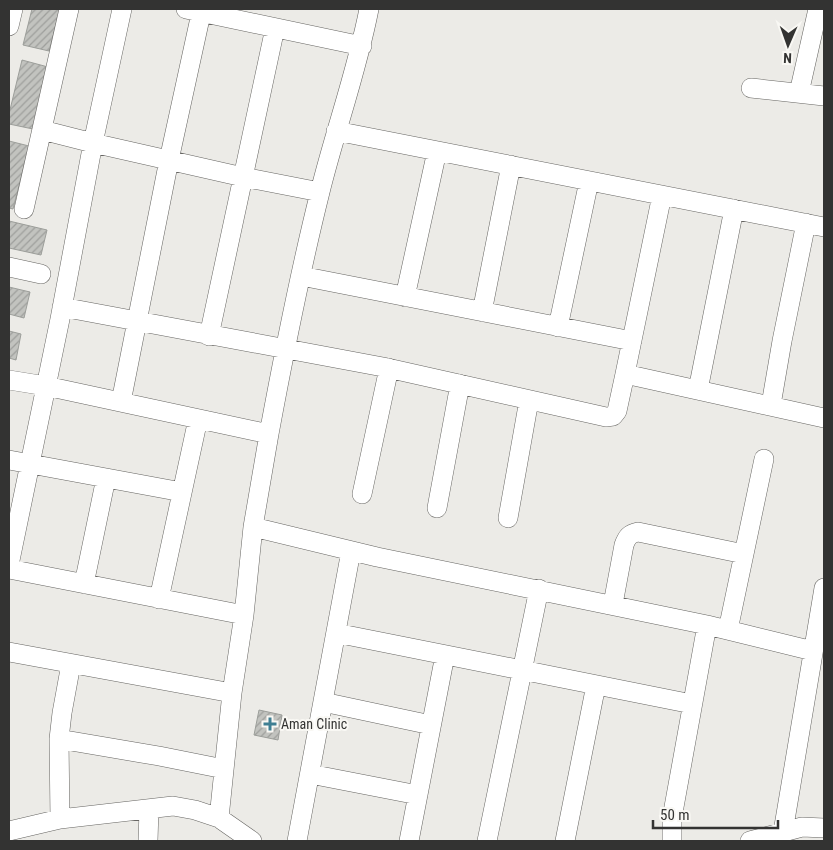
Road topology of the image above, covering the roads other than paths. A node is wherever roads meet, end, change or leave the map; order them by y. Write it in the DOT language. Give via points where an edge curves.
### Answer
graph roads {
  1 [pos="13,9"];
  2 [pos="69,9"];
  3 [pos="122,9"];
  4 [pos="369,9"];
  5 [pos="818,9"];
  6 [pos="197,10"];
  7 [pos="9,26"];
  8 [pos="275,28"];
  9 [pos="362,46"];
  10 [pos="751,88"];
  11 [pos="799,93"];
  12 [pos="824,96"];
  13 [pos="42,130"];
  14 [pos="336,131"];
  15 [pos="93,142"];
  16 [pos="437,151"];
  17 [pos="170,160"];
  18 [pos="511,166"];
  19 [pos="243,177"];
  20 [pos="590,181"];
  21 [pos="320,192"];
  22 [pos="662,195"];
  23 [pos="24,209"];
  24 [pos="734,209"];
  25 [pos="815,225"];
  26 [pos="9,267"];
  27 [pos="40,274"];
  28 [pos="301,276"];
  29 [pos="406,297"];
  30 [pos="62,307"];
  31 [pos="482,312"];
  32 [pos="137,322"];
  33 [pos="558,327"];
  34 [pos="209,336"];
  35 [pos="632,341"];
  36 [pos="285,350"];
  37 [pos="389,368"];
  38 [pos="625,374"];
  39 [pos="9,380"];
  40 [pos="460,384"];
  41 [pos="46,386"];
  42 [pos="698,390"];
  43 [pos="529,400"];
  44 [pos="121,402"];
  45 [pos="771,405"];
  46 [pos="824,418"];
  47 [pos="198,419"];
  48 [pos="269,434"];
  49 [pos="764,459"];
  50 [pos="9,460"];
  51 [pos="31,464"];
  52 [pos="106,478"];
  53 [pos="182,492"];
  54 [pos="362,494"];
  55 [pos="437,508"];
  56 [pos="508,518"];
  57 [pos="253,527"];
  58 [pos="352,551"];
  59 [pos="744,554"];
  60 [pos="9,565"];
  61 [pos="9,569"];
  62 [pos="84,584"];
  63 [pos="539,589"];
  64 [pos="824,590"];
  65 [pos="160,598"];
  66 [pos="613,604"];
  67 [pos="244,615"];
  68 [pos="707,625"];
  69 [pos="728,630"];
  70 [pos="336,633"];
  71 [pos="813,651"];
  72 [pos="9,652"];
  73 [pos="445,655"];
  74 [pos="71,664"];
  75 [pos="521,670"];
  76 [pos="596,685"];
  77 [pos="232,694"];
  78 [pos="323,702"];
  79 [pos="692,704"];
  80 [pos="431,725"];
  81 [pos="59,739"];
  82 [pos="224,769"];
  83 [pos="310,774"];
  84 [pos="418,795"];
  85 [pos="149,808"];
  86 [pos="219,818"];
  87 [pos="60,819"];
  88 [pos="9,831"];
  89 [pos="783,832"];
  90 [pos="821,832"];
  91 [pos="148,841"];
  92 [pos="252,841"];
  93 [pos="297,841"];
  94 [pos="409,841"];
  95 [pos="487,841"];
  96 [pos="565,841"];
  97 [pos="672,841"];
  98 [pos="750,841"];
  1 -- 7 [label="street"];
  2 -- 13 [label="street"];
  3 -- 15 [label="street"];
  4 -- 9 [label="street"];
  5 -- 11 [label="street"];
  6 -- 8 [label="street"];
  6 -- 17 [label="street"];
  8 -- 9 [label="street"];
  8 -- 19 [label="street"];
  9 -- 14 [label="street"];
  10 -- 11 [label="street"];
  11 -- 12 [label="street"];
  13 -- 15 [label="street"];
  13 -- 23 [label="street"];
  14 -- 16 [label="street"];
  14 -- 21 [label="street"];
  15 -- 17 [label="street"];
  15 -- 30 [label="street"];
  16 -- 18 [label="street"];
  16 -- 29 [label="street"];
  17 -- 19 [label="street"];
  17 -- 32 [label="street"];
  18 -- 20 [label="street"];
  18 -- 31 [label="street"];
  19 -- 21 [label="street"];
  19 -- 34 [label="street"];
  20 -- 22 [label="street"];
  20 -- 33 [label="street"];
  21 -- 28 [label="street"];
  22 -- 24 [label="street"];
  22 -- 35 [label="street"];
  24 -- 25 [label="street"];
  24 -- 42 [label="street"];
  25 -- 45 [label="street" via="782,340"];
  26 -- 27 [label="street"];
  28 -- 29 [label="street"];
  28 -- 36 [label="street"];
  29 -- 31 [label="street"];
  30 -- 32 [label="street"];
  30 -- 41 [label="street"];
  31 -- 33 [label="street"];
  32 -- 34 [label="street"];
  32 -- 44 [label="street"];
  33 -- 35 [label="street"];
  34 -- 36 [label="street"];
  35 -- 38 [label="street"];
  36 -- 37 [label="street"];
  36 -- 48 [label="street"];
  37 -- 40 [label="street"];
  37 -- 54 [label="street"];
  38 -- 42 [label="street"];
  38 -- 43 [label="street" via="613,416"];
  39 -- 41 [label="street"];
  40 -- 43 [label="street"];
  40 -- 55 [label="street"];
  41 -- 44 [label="street"];
  41 -- 51 [label="street"];
  42 -- 45 [label="street"];
  43 -- 56 [label="street"];
  44 -- 47 [label="street"];
  45 -- 46 [label="street"];
  47 -- 48 [label="street"];
  47 -- 53 [label="street"];
  48 -- 57 [label="street"];
  49 -- 59 [label="street"];
  50 -- 51 [label="street"];
  51 -- 52 [label="street"];
  51 -- 60 [label="street"];
  52 -- 53 [label="street"];
  52 -- 62 [label="street"];
  53 -- 65 [label="street"];
  57 -- 58 [label="street"];
  57 -- 67 [label="street"];
  58 -- 63 [label="street"];
  58 -- 70 [label="street"];
  59 -- 66 [label="street" via="638,532 632,534 624,545"];
  59 -- 69 [label="street"];
  61 -- 62 [label="street"];
  62 -- 65 [label="street"];
  63 -- 66 [label="street"];
  63 -- 75 [label="street"];
  64 -- 71 [label="street"];
  65 -- 67 [label="street"];
  66 -- 68 [label="street"];
  67 -- 77 [label="street"];
  68 -- 69 [label="street"];
  68 -- 79 [label="street"];
  69 -- 71 [label="street"];
  70 -- 73 [label="street"];
  70 -- 78 [label="street"];
  71 -- 89 [label="street"];
  72 -- 74 [label="street"];
  73 -- 75 [label="street"];
  73 -- 80 [label="street"];
  74 -- 77 [label="street"];
  74 -- 81 [label="street"];
  75 -- 76 [label="street"];
  75 -- 95 [label="street"];
  76 -- 79 [label="street"];
  76 -- 96 [label="street"];
  77 -- 82 [label="street"];
  78 -- 80 [label="street"];
  78 -- 83 [label="street"];
  79 -- 97 [label="street" via="672,818"];
  80 -- 84 [label="street"];
  81 -- 82 [label="street"];
  81 -- 87 [label="street"];
  82 -- 86 [label="street"];
  83 -- 84 [label="street"];
  83 -- 93 [label="street"];
  84 -- 94 [label="street"];
  85 -- 86 [label="street" via="173,806"];
  85 -- 87 [label="street"];
  85 -- 91 [label="street"];
  86 -- 92 [label="street"];
  87 -- 88 [label="street"];
  89 -- 90 [label="street" via="802,827"];
  89 -- 98 [label="street"];
}
